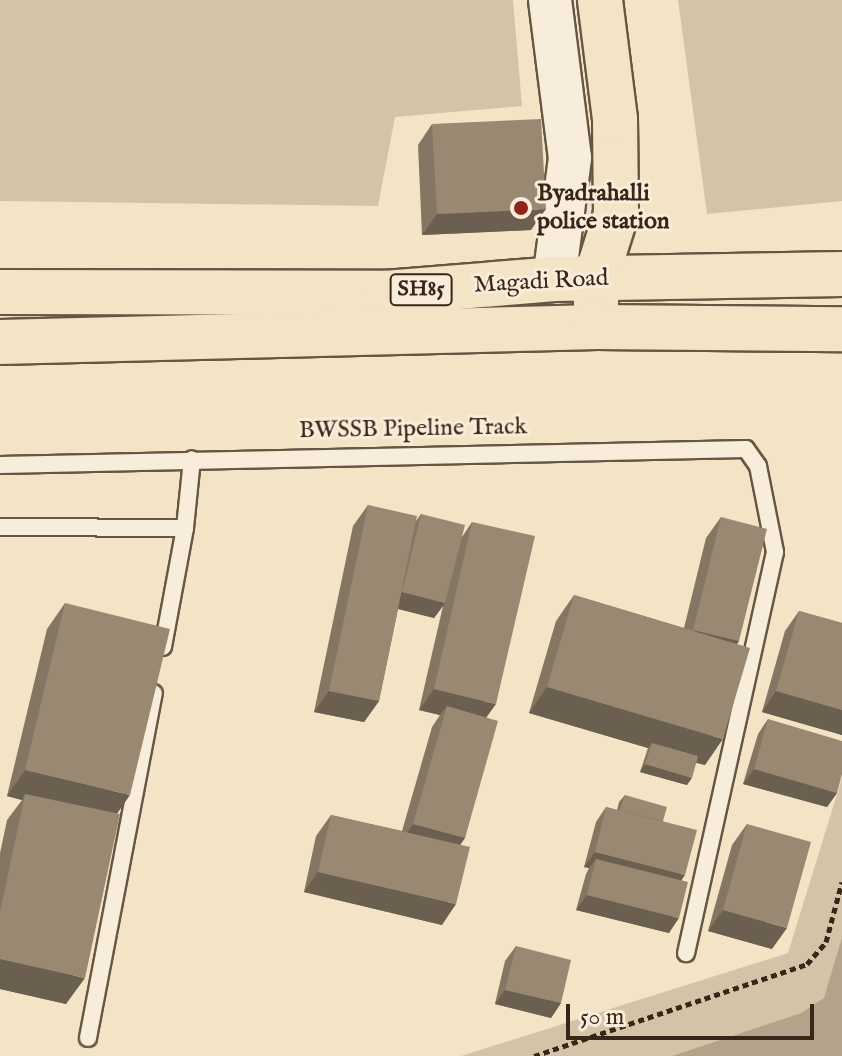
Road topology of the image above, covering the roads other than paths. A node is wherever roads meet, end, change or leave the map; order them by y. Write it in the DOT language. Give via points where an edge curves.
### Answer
graph roads {
  1 [pos="550,0"];
  2 [pos="600,0"];
  3 [pos="842,274"];
  4 [pos="575,279"];
  5 [pos="0,292"];
  6 [pos="385,293"];
  7 [pos="597,327"];
  8 [pos="842,329"];
  9 [pos="384,337"];
  10 [pos="0,342"];
  11 [pos="192,459"];
  12 [pos="0,465"];
  13 [pos="0,527"];
  14 [pos="185,528"];
  15 [pos="686,953"];
  16 [pos="88,1038"];
  1 -- 4 [label="street" via="570,158"];
  2 -- 4 [label="main road" via="615,119 616,214"];
  3 -- 4 [label="main road, Magadi Road / SH85"];
  4 -- 6 [label="main road, Magadi Road / SH85"];
  4 -- 7 [label="main road"];
  5 -- 6 [label="main road, Magadi Road / SH85"];
  6 -- 9 [label="main road"];
  7 -- 8 [label="main road, Magadi Road / SH85"];
  7 -- 9 [label="main road, Magadi Road / SH85"];
  9 -- 10 [label="main road, Magadi Road / SH85"];
  11 -- 12 [label="lane, BWSSB Pipeline Track"];
  11 -- 14 [label="lane"];
  11 -- 15 [label="lane, BWSSB Pipeline Track" via="730,445 746,449 758,466 774,524 775,552"];
  13 -- 14 [label="lane"];
  14 -- 16 [label="lane"];
}
